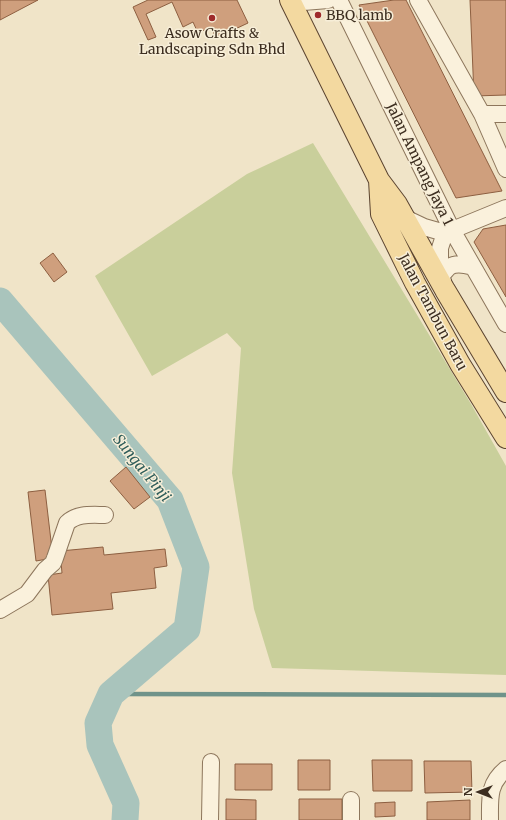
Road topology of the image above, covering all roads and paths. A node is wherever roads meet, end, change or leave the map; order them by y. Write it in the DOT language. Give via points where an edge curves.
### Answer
graph roads {
  1 [pos="328,0"];
  2 [pos="339,0"];
  3 [pos="418,0"];
  4 [pos="290,2"];
  5 [pos="482,114"];
  6 [pos="506,114"];
  7 [pos="506,169"];
  8 [pos="379,180"];
  9 [pos="506,208"];
  10 [pos="405,218"];
  11 [pos="449,232"];
  12 [pos="473,267"];
  13 [pos="443,283"];
  14 [pos="506,324"];
  15 [pos="506,392"];
  16 [pos="506,438"];
  17 [pos="105,515"];
  18 [pos="0,610"];
  19 [pos="211,762"];
  20 [pos="506,769"];
  21 [pos="351,800"];
  22 [pos="210,820"];
  23 [pos="351,820"];
  24 [pos="490,820"];
  1 -- 4 [label="street"];
  2 -- 11 [label="street, Jalan Ampang Jaya 1"];
  3 -- 5 [label="street"];
  4 -- 8 [label="main road, Jalan Tambun Baru"];
  5 -- 6 [label="street"];
  5 -- 7 [label="street"];
  8 -- 10 [label="main road, Jalan Tambun Baru"];
  8 -- 16 [label="main road, Jalan Tambun Baru" via="381,214 415,283 460,364"];
  9 -- 11 [label="street"];
  10 -- 11 [label="street" via="424,227"];
  10 -- 13 [label="main road, Jalan Tambun Baru"];
  11 -- 12 [label="street, Jalan Ampang Jaya 1"];
  11 -- 13 [label="street" via="440,248"];
  12 -- 13 [label="street" via="458,264 449,267"];
  12 -- 14 [label="street, Jalan Ampang Jaya 1"];
  13 -- 15 [label="main road, Jalan Tambun Baru"];
  17 -- 18 [label="street" via="86,514 70,519 52,563 27,594"];
  19 -- 22 [label="street"];
  20 -- 24 [label="street" via="499,775 492,788"];
  21 -- 23 [label="street"];
}
